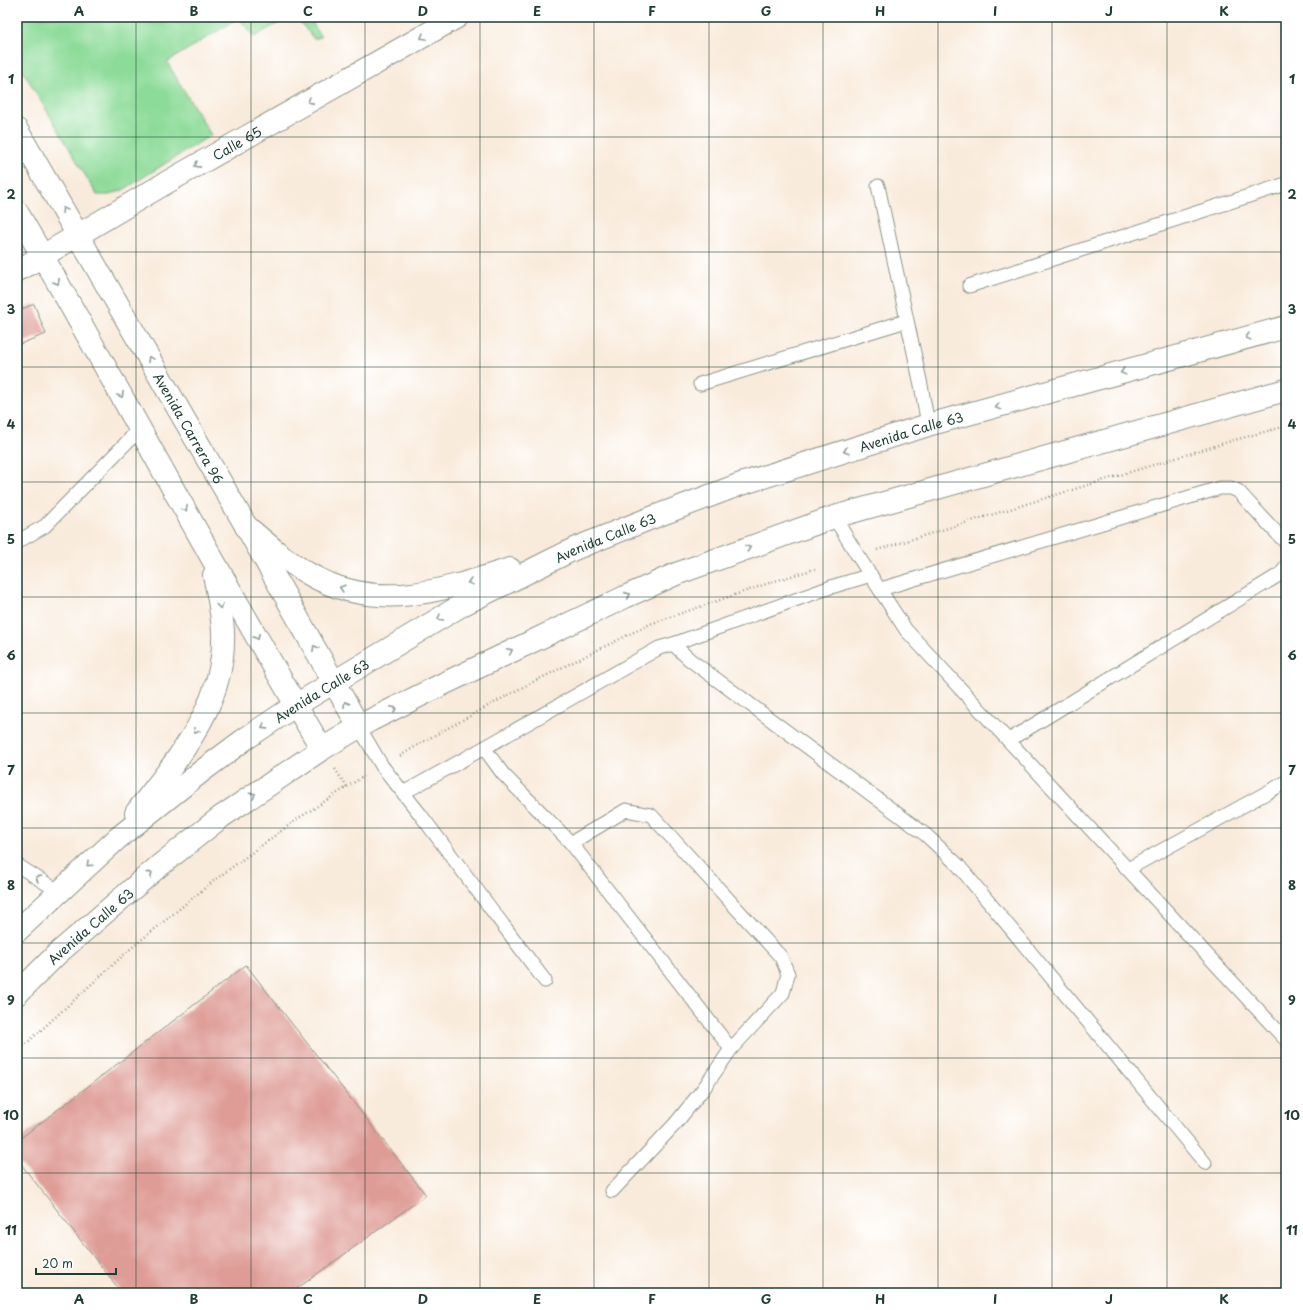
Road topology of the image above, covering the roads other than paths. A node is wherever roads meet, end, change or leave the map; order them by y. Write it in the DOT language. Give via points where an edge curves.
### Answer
graph roads {
  1 [pos="457,17"];
  2 [pos="17,130"];
  3 [pos="1286,184"];
  4 [pos="878,186"];
  5 [pos="17,212"];
  6 [pos="78,235"];
  7 [pos="42,256"];
  8 [pos="17,270"];
  9 [pos="969,286"];
  10 [pos="906,321"];
  11 [pos="1286,327"];
  12 [pos="700,384"];
  13 [pos="1286,390"];
  14 [pos="928,425"];
  15 [pos="140,428"];
  16 [pos="834,517"];
  17 [pos="246,526"];
  18 [pos="17,542"];
  19 [pos="1286,543"];
  20 [pos="574,549"];
  21 [pos="210,554"];
  22 [pos="1286,566"];
  23 [pos="871,575"];
  24 [pos="881,589"];
  25 [pos="673,644"];
  26 [pos="334,682"];
  27 [pos="296,705"];
  28 [pos="359,727"];
  29 [pos="1008,740"];
  30 [pos="484,748"];
  31 [pos="322,749"];
  32 [pos="1286,782"];
  33 [pos="403,793"];
  34 [pos="118,838"];
  35 [pos="572,842"];
  36 [pos="17,865"];
  37 [pos="1128,870"];
  38 [pos="58,891"];
  39 [pos="17,931"];
  40 [pos="545,981"];
  41 [pos="17,994"];
  42 [pos="1286,1040"];
  43 [pos="730,1049"];
  44 [pos="1205,1163"];
  45 [pos="612,1191"];
  1 -- 6 [label="main road, Calle 65, one-way"];
  6 -- 2 [label="main road, Avenida Carrera 96, one-way"];
  3 -- 9 [label="lane"];
  4 -- 10 [label="lane"];
  5 -- 7 [label="main road"];
  6 -- 7 [label="main road, Calle 65"];
  17 -- 6 [label="main road, Avenida Carrera 96, one-way"];
  7 -- 8 [label="main road, Calle 65"];
  7 -- 15 [label="main road, one-way"];
  10 -- 12 [label="lane"];
  10 -- 14 [label="lane"];
  11 -- 14 [label="main road, Avenida Calle 63, one-way"];
  13 -- 16 [label="main road, Avenida Calle 63"];
  14 -- 20 [label="main road, Avenida Calle 63, one-way" via="741,484"];
  15 -- 18 [label="lane" via="45,526"];
  15 -- 21 [label="main road, one-way"];
  16 -- 23 [label="lane"];
  28 -- 16 [label="main road, Avenida Calle 63, one-way" via="439,686 676,574"];
  20 -- 17 [label="main road, one-way" via="446,589 393,596 367,594 338,587 310,574 277,552"];
  26 -- 17 [label="main road, Avenida Carrera 96, one-way"];
  19 -- 24 [label="lane" via="1238,491 1220,488"];
  20 -- 26 [label="main road, Avenida Calle 63, one-way" via="462,605"];
  21 -- 27 [label="main road, one-way"];
  21 -- 34 [label="main road, one-way" via="221,606 223,633 216,687 195,733"];
  22 -- 29 [label="lane" via="1282,572"];
  23 -- 24 [label="lane"];
  23 -- 25 [label="lane"];
  24 -- 29 [label="lane" via="906,630"];
  25 -- 30 [label="lane" via="659,648"];
  25 -- 44 [label="lane" via="688,659 926,836 958,865"];
  26 -- 27 [label="main road, Avenida Calle 63"];
  28 -- 26 [label="main road, Avenida Carrera 96, one-way"];
  27 -- 31 [label="main road"];
  27 -- 34 [label="main road, Avenida Calle 63, one-way" via="202,771"];
  28 -- 31 [label="main road, Avenida Calle 63"];
  28 -- 33 [label="lane" via="382,766"];
  29 -- 37 [label="lane"];
  30 -- 33 [label="lane"];
  30 -- 35 [label="lane" via="503,774"];
  41 -- 31 [label="main road, Avenida Calle 63, one-way" via="57,954 159,866 221,817"];
  32 -- 37 [label="lane"];
  33 -- 40 [label="lane"];
  34 -- 38 [label="main road, Avenida Calle 63, one-way"];
  35 -- 43 [label="lane"];
  35 -- 43 [label="lane" via="626,810 651,815 781,957 788,974 784,993"];
  38 -- 36 [label="lane, one-way"];
  37 -- 42 [label="lane"];
  38 -- 39 [label="main road, Avenida Calle 63"];
  43 -- 45 [label="lane" via="676,1123"];
}
